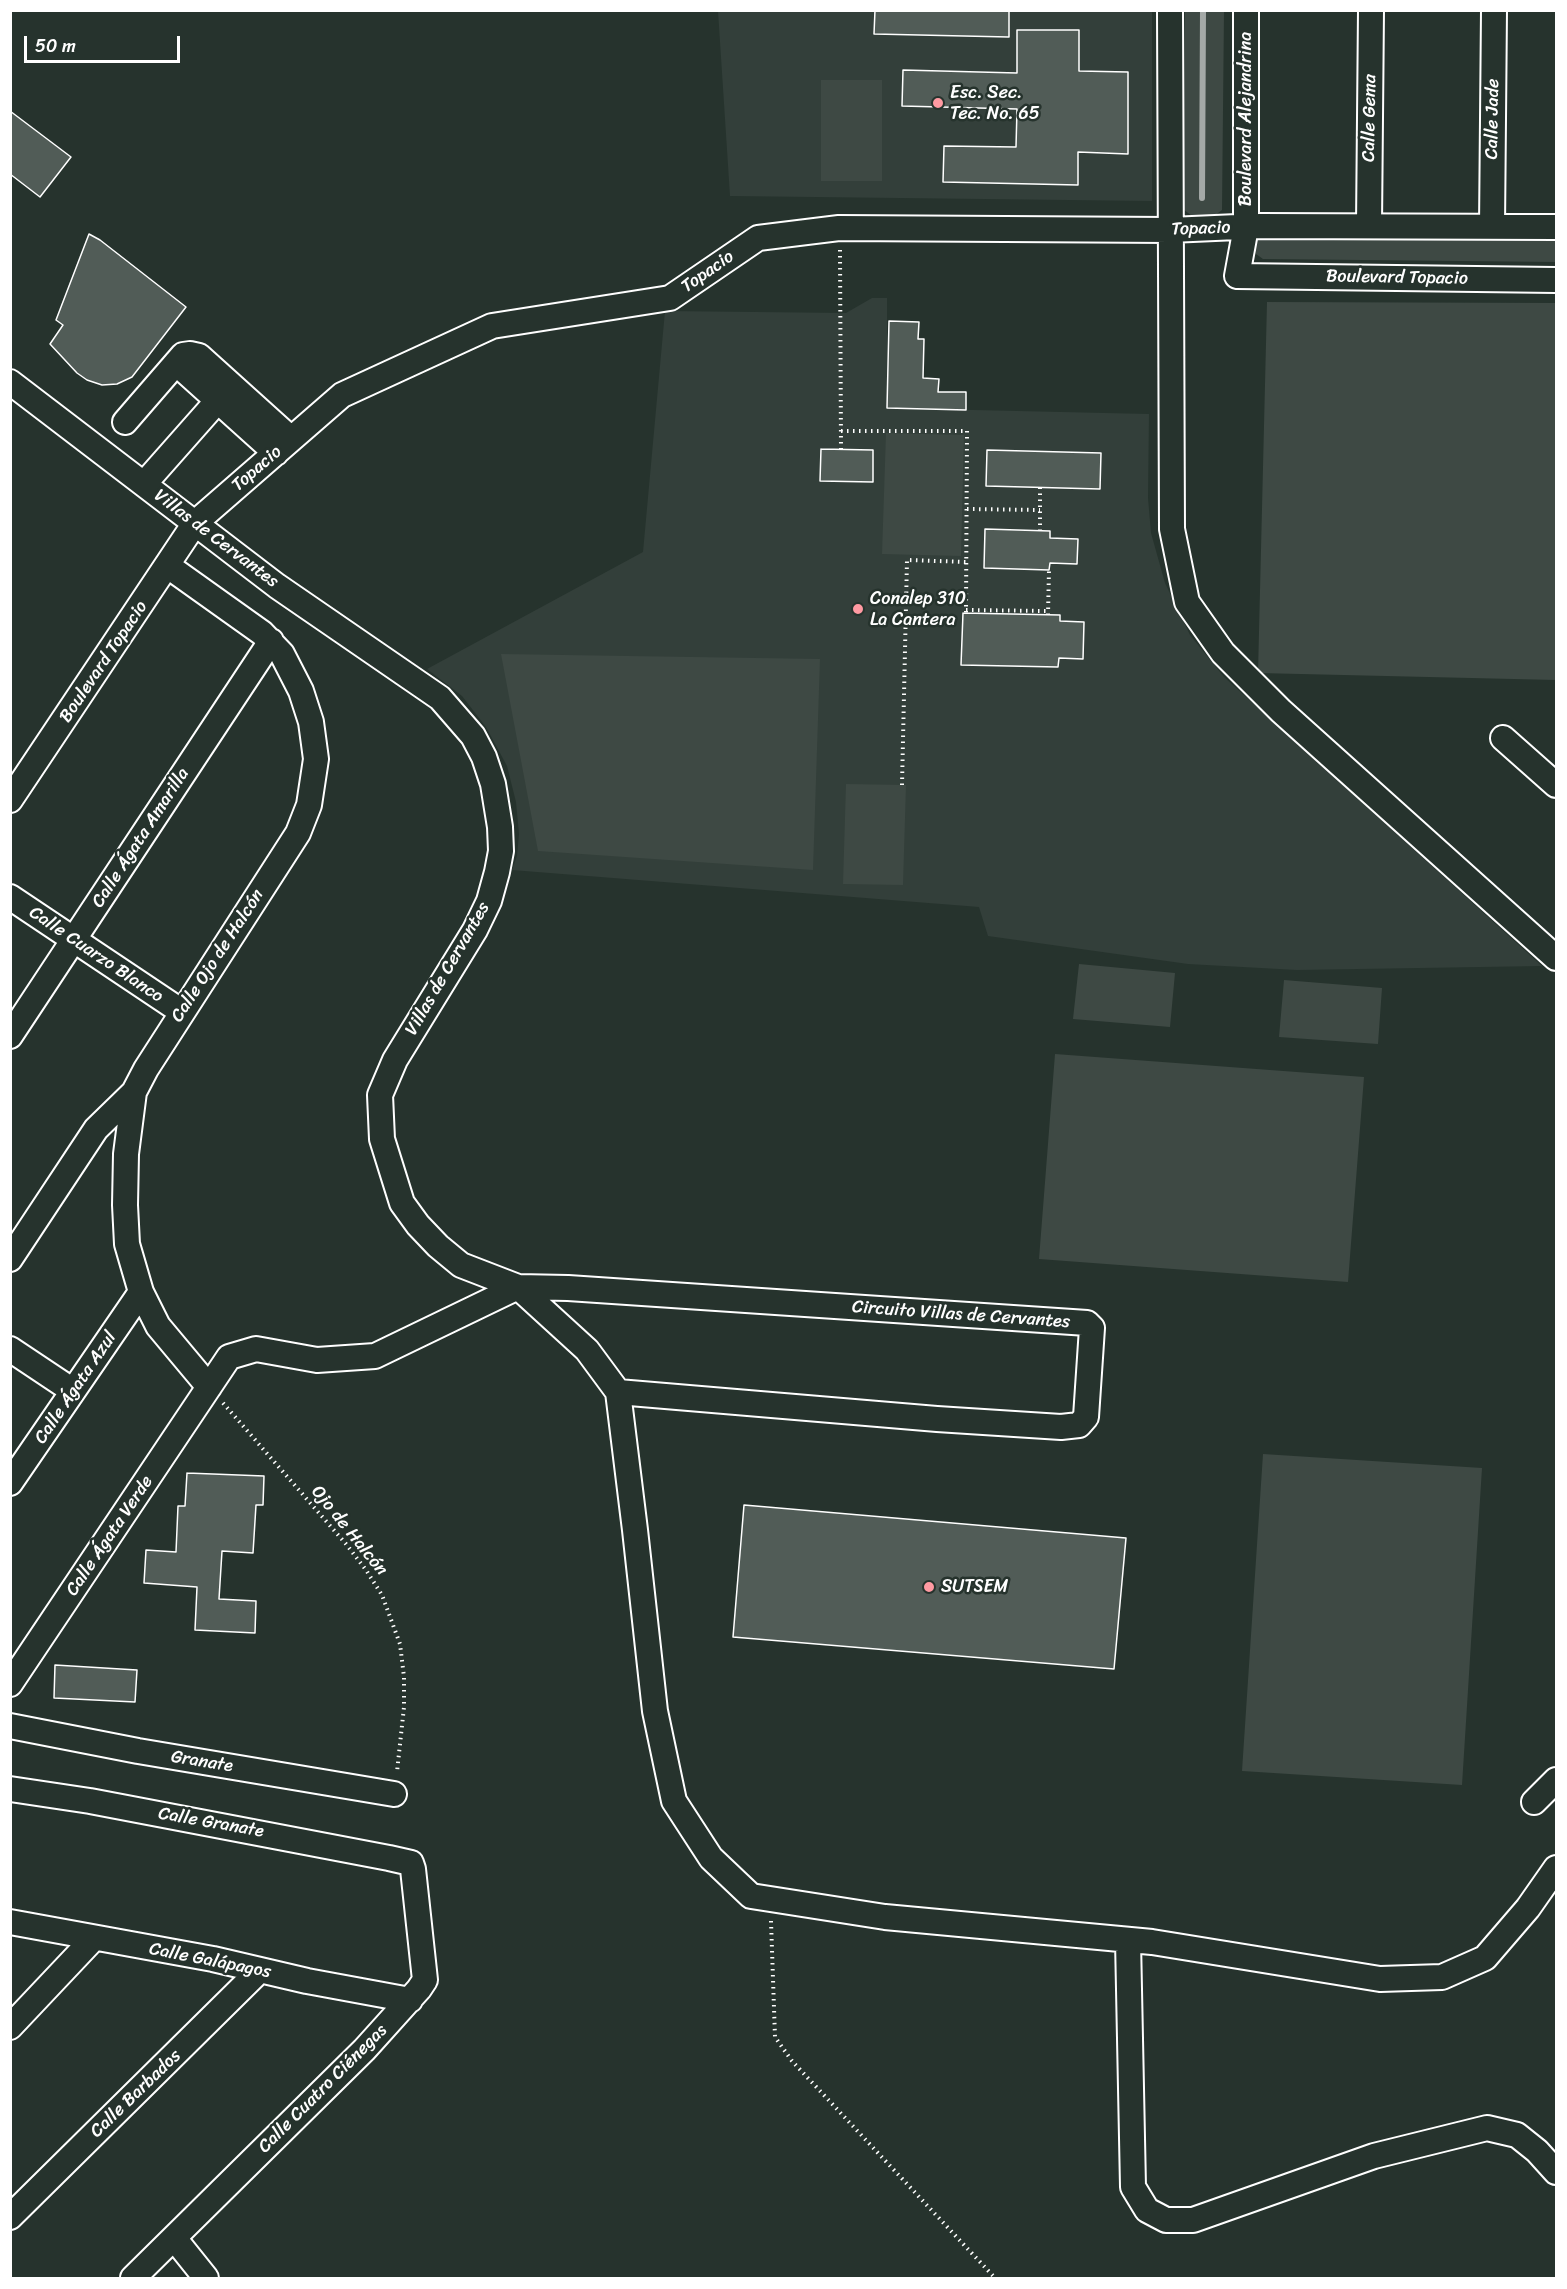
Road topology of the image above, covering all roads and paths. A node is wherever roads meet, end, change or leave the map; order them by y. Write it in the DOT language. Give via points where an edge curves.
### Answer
graph roads {
  1 [pos="1170,10"];
  2 [pos="1246,10"];
  3 [pos="1371,10"];
  4 [pos="1494,10"];
  5 [pos="1369,225"];
  6 [pos="1246,227"];
  7 [pos="1492,227"];
  8 [pos="1557,227"];
  9 [pos="839,228"];
  10 [pos="1170,230"];
  11 [pos="1237,276"];
  12 [pos="1557,280"];
  13 [pos="10,382"];
  14 [pos="225,393"];
  15 [pos="125,422"];
  16 [pos="841,431"];
  17 [pos="284,446"];
  18 [pos="841,449"];
  19 [pos="144,484"];
  20 [pos="1040,487"];
  21 [pos="967,509"];
  22 [pos="1040,510"];
  23 [pos="195,523"];
  24 [pos="1040,531"];
  25 [pos="967,562"];
  26 [pos="168,566"];
  27 [pos="1049,570"];
  28 [pos="272,641"];
  29 [pos="1503,738"];
  30 [pos="902,785"];
  31 [pos="1557,785"];
  32 [pos="10,800"];
  33 [pos="10,897"];
  34 [pos="74,940"];
  35 [pos="1553,945"];
  36 [pos="182,1012"];
  37 [pos="10,1036"];
  38 [pos="134,1092"];
  39 [pos="10,1259"];
  40 [pos="518,1287"];
  41 [pos="141,1292"];
  42 [pos="10,1349"];
  43 [pos="208,1387"];
  44 [pos="73,1391"];
  45 [pos="618,1392"];
  46 [pos="10,1483"];
  47 [pos="10,1684"];
  48 [pos="10,1726"];
  49 [pos="1557,1780"];
  50 [pos="10,1788"];
  51 [pos="394,1794"];
  52 [pos="1534,1802"];
  53 [pos="411,1863"];
  54 [pos="1557,1868"];
  55 [pos="771,1899"];
  56 [pos="10,1922"];
  57 [pos="94,1938"];
  58 [pos="1128,1940"];
  59 [pos="260,1970"];
  60 [pos="410,2000"];
  61 [pos="10,2027"];
  62 [pos="1557,2172"];
  63 [pos="10,2217"];
  64 [pos="174,2238"];
  65 [pos="133,2278"];
  66 [pos="206,2278"];
  67 [pos="995,2278"];
  1 -- 10 [label="street"];
  2 -- 6 [label="street, Boulevard Alejandrina"];
  3 -- 5 [label="street, Calle Gema"];
  4 -- 7 [label="street, Calle Jade"];
  5 -- 6 [label="street"];
  5 -- 7 [label="street"];
  6 -- 10 [label="street, Topacio"];
  6 -- 11 [label="street, Boulevard Alejandrina"];
  7 -- 8 [label="street"];
  9 -- 10 [label="street, Topacio"];
  9 -- 16 [label="path"];
  9 -- 17 [label="street, Topacio" via="758,238 670,298 492,326 342,395"];
  10 -- 35 [label="street" via="1172,530 1187,602 1223,653 1281,711"];
  11 -- 12 [label="street, Boulevard Topacio"];
  13 -- 19 [label="street, Villas de Cervantes"];
  14 -- 15 [label="street" via="199,356 183,355"];
  14 -- 17 [label="street"];
  14 -- 19 [label="street"];
  16 -- 18 [label="path"];
  16 -- 21 [label="path" via="967,431"];
  17 -- 23 [label="street, Topacio"];
  19 -- 23 [label="street, Villas de Cervantes"];
  20 -- 22 [label="path"];
  21 -- 22 [label="path"];
  21 -- 25 [label="path"];
  22 -- 24 [label="path"];
  23 -- 26 [label="street, Boulevard Topacio"];
  23 -- 40 [label="street, Villas de Cervantes" via="277,586 440,698 473,736 484,757 500,827 497,872 475,930 395,1060 381,1095 382,1139 402,1203 418,1225 461,1265"];
  25 -- 27 [label="path" via="966,611 1048,613"];
  25 -- 30 [label="path" via="907,560"];
  26 -- 28 [label="street, Calle Ojo de Halcón"];
  26 -- 32 [label="street, Boulevard Topacio"];
  28 -- 34 [label="street, Calle Ágata Amarilla"];
  28 -- 36 [label="street, Calle Ojo de Halcón" via="291,668 311,722 316,759 309,805 298,833"];
  29 -- 31 [label="street"];
  33 -- 34 [label="street, Calle Cuarzo Blanco"];
  34 -- 36 [label="street, Calle Cuarzo Blanco"];
  34 -- 37 [label="street, Calle Ágata Amarilla"];
  36 -- 38 [label="street, Calle Ojo de Halcón"];
  38 -- 39 [label="street" via="96,1130"];
  38 -- 41 [label="street, Calle Ojo de Halcón" via="128,1124 125,1205 128,1244"];
  40 -- 43 [label="street, Calle Ágata Verde" via="375,1356 317,1360 256,1349 228,1357"];
  40 -- 45 [label="street, Villas de Cervantes" via="587,1350"];
  40 -- 45 [label="street, Circuito Villas de Cervantes" via="1087,1323 1092,1328 1086,1417 1080,1425 938,1419"];
  41 -- 43 [label="street, Calle Ojo de Halcón" via="158,1326"];
  41 -- 44 [label="street, Calle Ágata Azul"];
  42 -- 44 [label="street"];
  43 -- 47 [label="street, Calle Ágata Verde"];
  43 -- 51 [label="path, Ojo de Halcón" via="346,1544 382,1595 400,1644 404,1677"];
  44 -- 46 [label="street, Calle Ágata Azul"];
  45 -- 55 [label="street" via="655,1711 674,1801 711,1858 751,1896"];
  48 -- 51 [label="street, Granate"];
  49 -- 52 [label="street"];
  50 -- 53 [label="street, Calle Granate"];
  53 -- 60 [label="street, Calle Cuatro Ciénegas" via="425,1980"];
  54 -- 58 [label="street" via="1485,1958 1442,1977 1380,1979"];
  55 -- 58 [label="street" via="885,1917"];
  55 -- 67 [label="path" via="775,2037 792,2061"];
  56 -- 57 [label="street, Calle Galápagos"];
  57 -- 59 [label="street, Calle Galápagos"];
  57 -- 61 [label="street"];
  58 -- 62 [label="street" via="1134,2187 1147,2210 1166,2220 1193,2220 1374,2156 1487,2128 1517,2135"];
  59 -- 60 [label="street, Calle Galápagos"];
  59 -- 63 [label="street, Calle Barbados"];
  60 -- 64 [label="street, Calle Cuatro Ciénegas"];
  64 -- 65 [label="street, Calle Cuatro Ciénegas"];
  64 -- 66 [label="street"];
}
